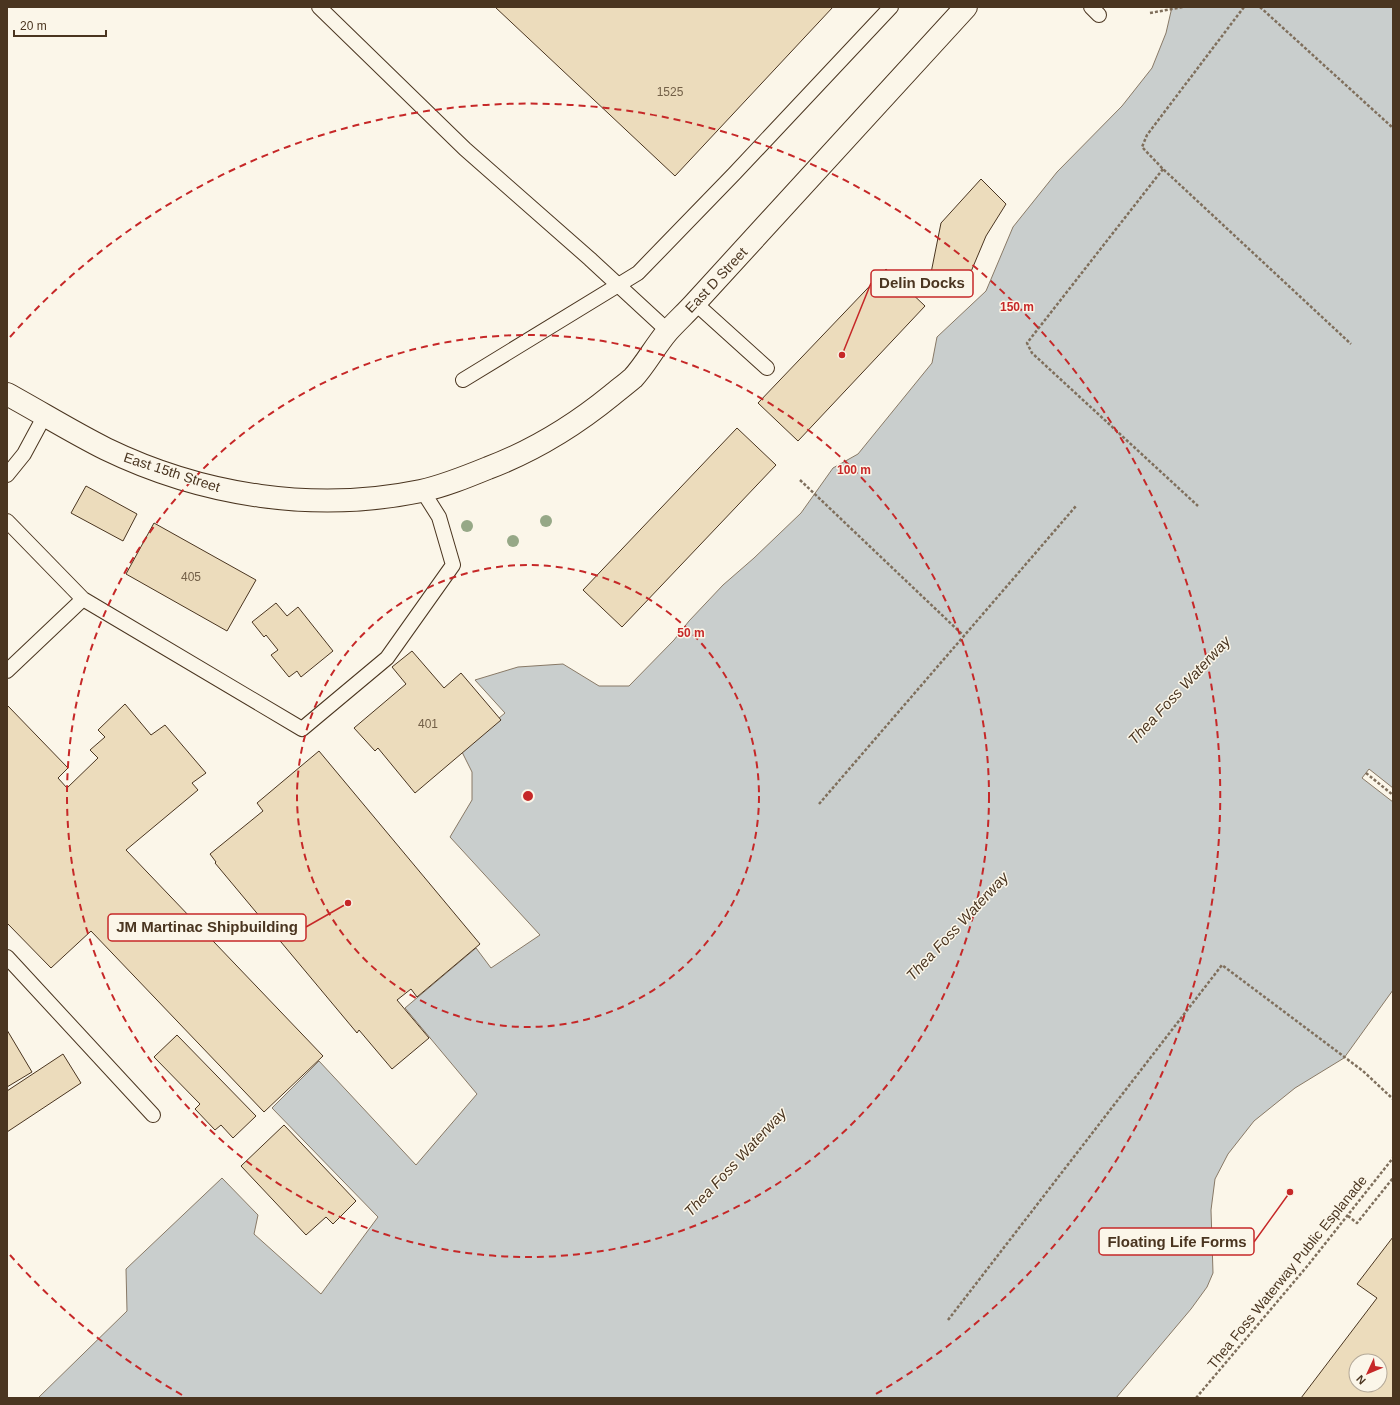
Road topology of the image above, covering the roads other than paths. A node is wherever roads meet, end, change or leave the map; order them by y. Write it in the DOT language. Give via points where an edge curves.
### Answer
graph roads {
  1 [pos="319,7"];
  2 [pos="891,7"];
  3 [pos="966,7"];
  4 [pos="618,285"];
  5 [pos="695,304"];
  6 [pos="668,331"];
  7 [pos="767,368"];
  8 [pos="463,380"];
  9 [pos="7,394"];
  10 [pos="45,415"];
  11 [pos="7,476"];
  12 [pos="422,490"];
  13 [pos="7,521"];
  14 [pos="83,599"];
  15 [pos="7,671"];
  16 [pos="7,957"];
  17 [pos="153,1115"];
  1 -- 4 [label="lane" via="466,149"];
  2 -- 4 [label="lane" via="638,273"];
  3 -- 5 [label="street, East D Street"];
  4 -- 6 [label="lane"];
  4 -- 8 [label="lane"];
  5 -- 6 [label="street, East D Street"];
  5 -- 7 [label="lane"];
  6 -- 12 [label="street, East D Street" via="633,378 593,411 555,436 510,460 464,478"];
  9 -- 10 [label="street, East 15th Street"];
  10 -- 11 [label="lane" via="24,454"];
  10 -- 12 [label="street, East 15th Street" via="106,449 150,467 200,484 250,495 329,501 368,499"];
  12 -- 14 [label="lane" via="439,517 453,565 387,658 302,730"];
  13 -- 14 [label="lane"];
  14 -- 15 [label="lane"];
  16 -- 17 [label="lane"];
}
